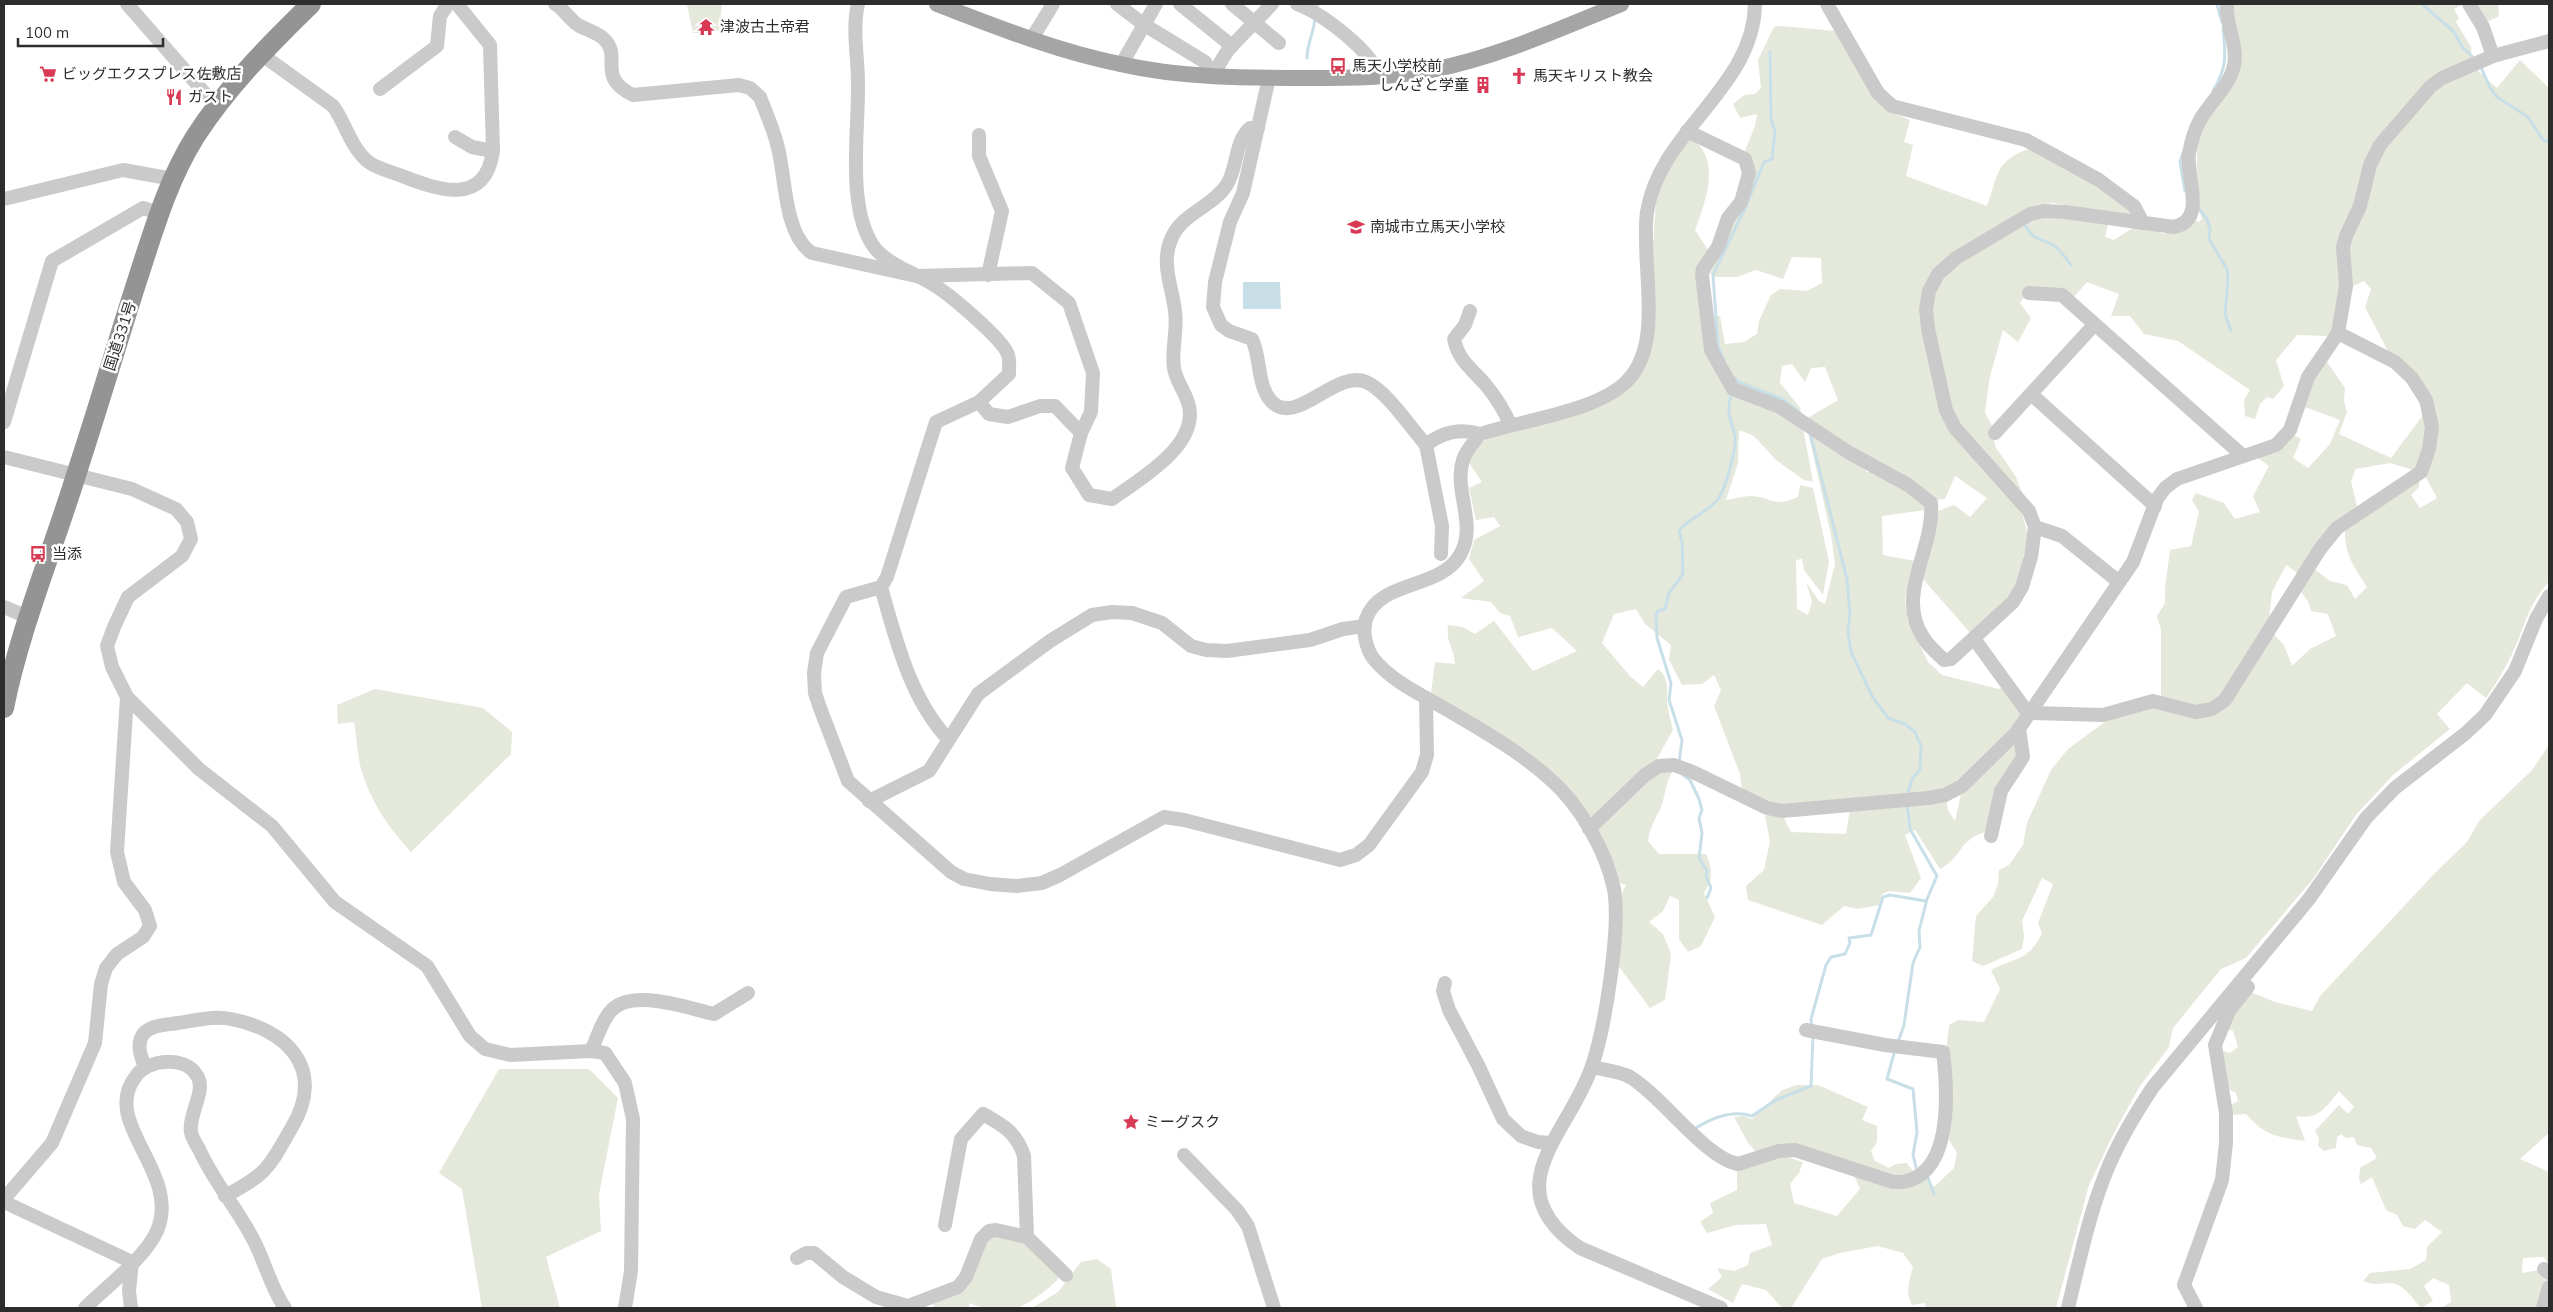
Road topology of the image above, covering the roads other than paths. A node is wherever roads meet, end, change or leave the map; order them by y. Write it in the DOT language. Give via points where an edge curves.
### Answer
graph roads {
  1 [pos="127,4"];
  2 [pos="311,4"];
  3 [pos="448,4"];
  4 [pos="457,4"];
  5 [pos="555,4"];
  6 [pos="858,4"];
  7 [pos="937,4"];
  8 [pos="1053,4"];
  9 [pos="1117,4"];
  10 [pos="1156,4"];
  11 [pos="1180,4"];
  12 [pos="1232,4"];
  13 [pos="1272,4"];
  14 [pos="1297,4"];
  15 [pos="1621,4"];
  16 [pos="1755,4"];
  17 [pos="1827,4"];
  18 [pos="2227,4"];
  19 [pos="2469,4"];
  20 [pos="1312,7"];
  21 [pos="1255,22"];
  22 [pos="1143,24"];
  23 [pos="1030,40"];
  24 [pos="2549,42"];
  25 [pos="1279,43"];
  26 [pos="1232,46"];
  27 [pos="261,54"];
  28 [pos="2484,61"];
  29 [pos="1121,65"];
  30 [pos="1212,76"];
  31 [pos="1379,77"];
  32 [pos="1269,78"];
  33 [pos="380,89"];
  34 [pos="216,106"];
  35 [pos="1258,128"];
  36 [pos="1687,131"];
  37 [pos="979,135"];
  38 [pos="455,137"];
  39 [pos="493,151"];
  40 [pos="173,179"];
  41 [pos="4,199"];
  42 [pos="159,213"];
  43 [pos="2143,223"];
  44 [pos="988,275"];
  45 [pos="916,276"];
  46 [pos="2029,293"];
  47 [pos="1470,311"];
  48 [pos="2094,325"];
  49 [pos="2338,333"];
  50 [pos="2031,394"];
  51 [pos="979,402"];
  52 [pos="4,422"];
  53 [pos="1510,424"];
  54 [pos="1995,432"];
  55 [pos="1081,433"];
  56 [pos="1480,434"];
  57 [pos="1426,445"];
  58 [pos="2243,456"];
  59 [pos="4,457"];
  60 [pos="77,474"];
  61 [pos="2155,506"];
  62 [pos="1442,526"];
  63 [pos="2035,528"];
  64 [pos="1430,538"];
  65 [pos="1442,554"];
  66 [pos="2119,582"];
  67 [pos="882,587"];
  68 [pos="2549,596"];
  69 [pos="4,607"];
  70 [pos="30,618"];
  71 [pos="1365,626"];
  72 [pos="1975,640"];
  73 [pos="127,697"];
  74 [pos="1426,698"];
  75 [pos="4,708"];
  76 [pos="2028,713"];
  77 [pos="2019,728"];
  78 [pos="948,739"];
  79 [pos="869,801"];
  80 [pos="1589,829"];
  81 [pos="1990,836"];
  82 [pos="2244,977"];
  83 [pos="1445,984"];
  84 [pos="748,993"];
  85 [pos="1810,1031"];
  86 [pos="591,1051"];
  87 [pos="1592,1067"];
  88 [pos="146,1068"];
  89 [pos="1551,1143"];
  90 [pos="1184,1155"];
  91 [pos="225,1196"];
  92 [pos="4,1200"];
  93 [pos="945,1225"];
  94 [pos="1027,1238"];
  95 [pos="797,1258"];
  96 [pos="132,1262"];
  97 [pos="1066,1275"];
  98 [pos="2549,1287"];
  99 [pos="85,1308"];
  100 [pos="131,1308"];
  101 [pos="285,1308"];
  102 [pos="625,1308"];
  103 [pos="1274,1308"];
  104 [pos="1721,1308"];
  105 [pos="2068,1308"];
  106 [pos="2196,1308"];
  107 [pos="2543,1308"];
  1 -- 34 [label="street"];
  2 -- 27 [label="highway, 国道331号"];
  3 -- 33 [label="street" via="440,16 437,46"];
  4 -- 39 [label="street" via="490,45"];
  5 -- 45 [label="street" via="564,9 576,24 605,39 613,78 633,95 728,85 745,86 755,91 778,146 784,195 804,246 818,255"];
  6 -- 45 [label="street" via="855,47 861,217 866,234 880,254"];
  7 -- 23 [label="main road"];
  8 -- 23 [label="street"];
  9 -- 22 [label="street"];
  10 -- 22 [label="street"];
  11 -- 26 [label="street"];
  12 -- 21 [label="street"];
  13 -- 21 [label="street"];
  14 -- 20 [label="street"];
  15 -- 31 [label="main road" via="1491,55 1431,71"];
  16 -- 36 [label="street" via="1745,53"];
  17 -- 43 [label="street" via="1878,93 1892,106 2026,140 2099,180 2134,206"];
  18 -- 43 [label="street" via="2234,65 2227,82 2199,121 2189,153 2193,210 2181,225"];
  19 -- 28 [label="street" via="2483,27"];
  20 -- 31 [label="street" via="1371,59"];
  21 -- 25 [label="street"];
  21 -- 26 [label="street"];
  22 -- 29 [label="street"];
  22 -- 30 [label="street" via="1205,62"];
  23 -- 29 [label="main road"];
  24 -- 28 [label="street"];
  26 -- 30 [label="street"];
  27 -- 34 [label="highway, 国道331号"];
  27 -- 39 [label="street" via="333,106 346,132 370,163 432,188 458,190 478,181 492,161"];
  28 -- 49 [label="street" via="2442,78 2430,87 2380,145 2370,165 2365,190 2343,247 2346,286"];
  29 -- 30 [label="main road"];
  30 -- 32 [label="main road"];
  31 -- 32 [label="main road"];
  32 -- 35 [label="street"];
  34 -- 40 [label="highway, 国道331号" via="194,138"];
  35 -- 55 [label="street" via="1250,128 1241,139 1235,170 1222,192 1180,225 1166,254 1176,312 1174,370 1190,414 1189,429 1183,441 1140,480 1112,499 1089,495 1072,468"];
  35 -- 57 [label="street" via="1243,193 1230,222 1215,282 1215,315 1228,331 1252,340 1266,392 1272,402 1284,408 1296,408 1334,387 1363,380 1383,396"];
  36 -- 53 [label="street" via="1668,159 1648,210 1645,256 1648,327 1639,365 1627,381 1600,400"];
  36 -- 72 [label="street" via="1739,154 1746,159 1748,166 1741,202 1728,218 1718,247 1702,275 1711,350 1726,380 1733,389 1780,407 1848,452 1908,485 1931,503 1931,528 1913,588 1915,621 1924,639 1944,660 1951,659"];
  37 -- 44 [label="street" via="979,156 1002,211"];
  38 -- 39 [label="street" via="472,147"];
  40 -- 41 [label="street" via="123,170"];
  40 -- 42 [label="highway, 国道331号"];
  42 -- 52 [label="street" via="143,208 52,261"];
  42 -- 60 [label="highway, 国道331号"];
  43 -- 63 [label="street" via="2044,210 2030,214 1956,258 1938,274 1929,291 1926,309 1928,328 1946,410 1955,428 2029,511"];
  44 -- 45 [label="street"];
  44 -- 55 [label="street" via="1032,273 1069,303 1093,372 1091,412"];
  45 -- 51 [label="street" via="935,286 999,339 1008,354 1009,374"];
  46 -- 48 [label="street" via="2062,295"];
  47 -- 53 [label="street" via="1465,325 1454,339 1455,345 1466,367 1493,394"];
  48 -- 50 [label="street"];
  48 -- 58 [label="street"];
  49 -- 58 [label="street" via="2308,377 2290,430 2276,445"];
  49 -- 76 [label="street" via="2395,362 2412,378 2426,400 2432,427 2421,472 2337,528 2320,549 2225,700 2212,710 2196,712 2153,701 2103,716"];
  50 -- 54 [label="street"];
  50 -- 61 [label="street"];
  51 -- 55 [label="street" via="989,414 1008,417 1040,406 1055,406"];
  51 -- 67 [label="street" via="936,422 888,577"];
  53 -- 56 [label="street"];
  56 -- 57 [label="street" via="1459,431 1436,438"];
  56 -- 71 [label="street" via="1468,449 1461,469 1467,534 1465,548 1458,559 1440,574 1385,597 1370,611"];
  57 -- 62 [label="street"];
  58 -- 61 [label="street" via="2178,479 2166,488"];
  59 -- 60 [label="street"];
  60 -- 70 [label="highway, 国道331号"];
  60 -- 73 [label="street" via="132,489 176,509 187,522 191,539 182,556 128,597 107,646 112,667"];
  61 -- 66 [label="street" via="2133,562"];
  62 -- 64 [label="street"];
  62 -- 65 [label="street"];
  63 -- 66 [label="street" via="2062,536"];
  63 -- 72 [label="street" via="2031,558 2022,587 2013,602"];
  66 -- 76 [label="street"];
  67 -- 78 [label="street" via="899,650 914,686"];
  67 -- 79 [label="street" via="846,597 817,653 814,673 815,694 848,782"];
  68 -- 82 [label="street" via="2515,671 2485,715 2366,818 2310,898"];
  69 -- 70 [label="street"];
  70 -- 75 [label="highway, 国道331号"];
  71 -- 74 [label="street" via="1366,646 1374,660"];
  71 -- 78 [label="street" via="1343,629 1310,640 1227,651 1191,646 1162,623 1132,613 1092,615 1050,641 978,694"];
  72 -- 76 [label="street"];
  73 -- 86 [label="street" via="199,769 272,826 335,902 427,966 470,1036 486,1049 510,1055"];
  73 -- 92 [label="street" via="116,852 124,882 145,910 150,926 143,937 118,954 106,968 100,984 95,1042 52,1143"];
  74 -- 79 [label="street" via="1427,755 1422,772 1369,845 1340,860 1164,817 1042,883 990,884 964,879 951,872"];
  74 -- 80 [label="street" via="1478,728 1552,780"];
  76 -- 77 [label="street"];
  77 -- 80 [label="street" via="1962,786 1945,795 1782,811 1767,808 1680,767 1659,766 1645,775"];
  77 -- 81 [label="street" via="2023,757 2001,791"];
  78 -- 79 [label="street" via="922,777"];
  80 -- 87 [label="street" via="1614,889 1615,921 1610,978"];
  82 -- 105 [label="street" via="2153,1086 2134,1117 2097,1196"];
  82 -- 106 [label="street" via="2249,984 2229,1011 2215,1046 2224,1094 2226,1143 2222,1180 2184,1285"];
  83 -- 89 [label="street" via="1443,991 1449,1010 1503,1119 1521,1136"];
  84 -- 86 [label="street" via="714,1014 651,1000 620,1003 609,1013"];
  85 -- 87 [label="street" via="1943,1052 1945,1128 1938,1152 1923,1172 1906,1182 1893,1182 1788,1150 1732,1163 1718,1155 1628,1076"];
  86 -- 102 [label="street" via="605,1053 625,1083 633,1119 631,1271"];
  87 -- 89 [label="street"];
  88 -- 91 [label="street" via="167,1061 188,1066 197,1074 201,1084 191,1132 209,1172"];
  88 -- 91 [label="street" via="139,1050 141,1038 148,1029 209,1018 230,1018 271,1032 296,1054 304,1081 304,1101 298,1118 268,1168 257,1179"];
  88 -- 96 [label="street" via="137,1074 126,1094 126,1110 158,1181 162,1206 157,1231"];
  89 -- 104 [label="street" via="1539,1183 1550,1222 1561,1235 1580,1248"];
  90 -- 103 [label="street" via="1237,1210 1248,1226"];
  91 -- 101 [label="street" via="255,1242"];
  92 -- 96 [label="street"];
  93 -- 94 [label="street" via="961,1138 983,1114 1005,1127 1020,1145 1024,1156"];
  94 -- 95 [label="street" via="989,1231 981,1239 966,1277 958,1287 908,1306 876,1297 843,1277 814,1253"];
  94 -- 97 [label="street"];
  96 -- 99 [label="street"];
  96 -- 100 [label="street"];
  98 -- 107 [label="street"];
}
